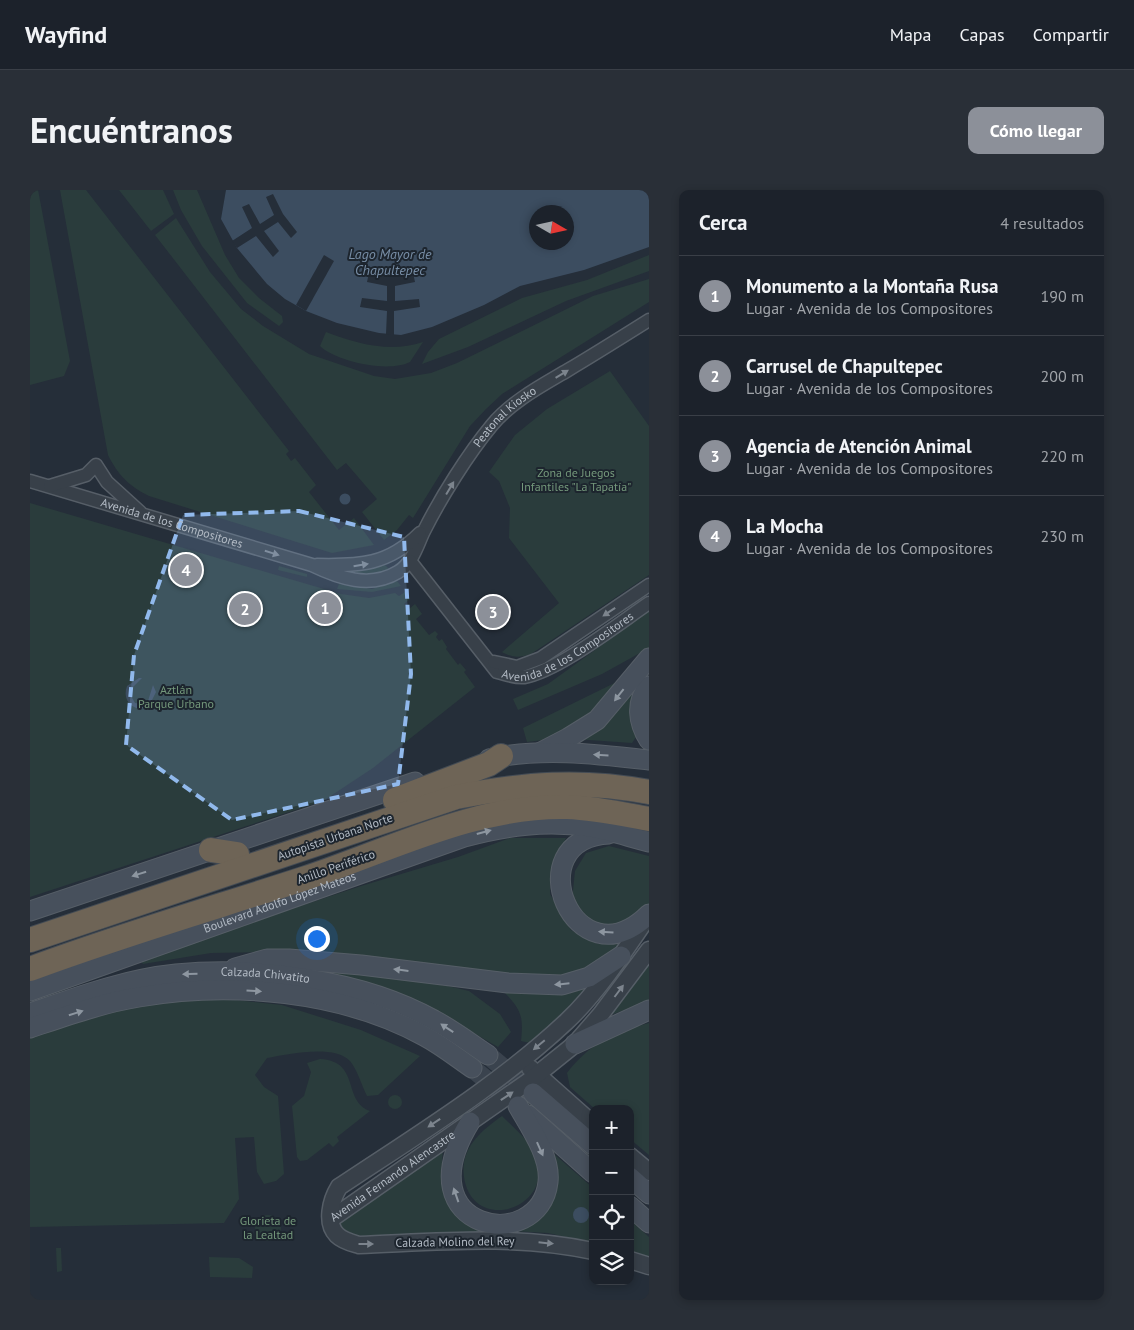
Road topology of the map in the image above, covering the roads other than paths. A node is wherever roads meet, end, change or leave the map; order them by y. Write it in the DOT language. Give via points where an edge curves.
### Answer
graph roads {
  1 [pos="649,320"];
  2 [pos="30,482"];
  3 [pos="50,486"];
  4 [pos="142,514"];
  5 [pos="424,530"];
  6 [pos="410,561"];
  7 [pos="312,565"];
  8 [pos="649,585"];
  9 [pos="649,603"];
  10 [pos="649,658"];
  11 [pos="487,659"];
  12 [pos="649,686"];
  13 [pos="649,740"];
  14 [pos="538,753"];
  15 [pos="501,756"];
  16 [pos="649,760"];
  17 [pos="649,786"];
  18 [pos="649,792"];
  19 [pos="649,813"];
  20 [pos="649,820"];
  21 [pos="619,834"];
  22 [pos="649,842"];
  23 [pos="437,847"];
  24 [pos="221,855"];
  25 [pos="30,911"];
  26 [pos="649,914"];
  27 [pos="30,923"];
  28 [pos="30,933"];
  29 [pos="30,940"];
  30 [pos="649,950"];
  31 [pos="621,956"];
  32 [pos="30,958"];
  33 [pos="30,969"];
  34 [pos="224,973"];
  35 [pos="30,977"];
  36 [pos="30,992"];
  37 [pos="649,1010"];
  38 [pos="30,1013"];
  39 [pos="30,1028"];
  40 [pos="575,1044"];
  41 [pos="488,1055"];
  42 [pos="522,1059"];
  43 [pos="472,1068"];
  44 [pos="534,1084"];
  45 [pos="589,1121"];
  46 [pos="470,1122"];
  47 [pos="589,1141"];
  48 [pos="634,1159"];
  49 [pos="589,1169"];
  50 [pos="649,1172"];
  51 [pos="634,1181"];
  52 [pos="649,1194"];
  53 [pos="634,1209"];
  54 [pos="331,1219"];
  55 [pos="649,1222"];
  56 [pos="589,1250"];
  57 [pos="634,1261"];
  58 [pos="649,1266"];
  5 -- 1 [label="street, Peatonal Kiosko, one-way" via="479,442 505,412"];
  2 -- 3 [label="street, Avenida de los Compositores"];
  3 -- 4 [label="street, Avenida de los Compositores"];
  3 -- 4 [label="street" via="86,475 96,466 107,482"];
  4 -- 7 [label="street, Avenida de los Compositores, one-way"];
  5 -- 6 [label="street, Peatonal Kiosko"];
  7 -- 5 [label="street, Avenida de los Compositores, one-way" via="371,563 398,552"];
  6 -- 7 [label="street, Avenida de los Compositores" via="393,574 364,581 336,577"];
  6 -- 11 [label="street, Avenida de los Compositores"];
  8 -- 11 [label="street, Avenida de los Compositores, one-way" via="541,658 517,667"];
  9 -- 11 [label="street, Avenida de los Compositores" via="557,665 539,672 516,677 498,672"];
  10 -- 14 [label="main road, one-way" via="597,720"];
  12 -- 13 [label="main road" via="640,700 640,709 642,726"];
  14 -- 15 [label="main road"];
  16 -- 14 [label="main road, one-way"];
  15 -- 24 [label="highway" via="490,764 417,792"];
  17 -- 28 [label="highway" via="562,777 478,786"];
  18 -- 29 [label="highway, Autopista Urbana Norte" via="614,785 558,783 520,785 456,797"];
  19 -- 32 [label="highway, Autopista Urbana Norte" via="591,803 555,801 483,810"];
  20 -- 33 [label="highway, Anillo Periférico" via="609,811 566,807 480,818 337,868 189,913"];
  21 -- 22 [label="main road, Boulevard Adolfo López Mateos"];
  23 -- 21 [label="main road, Boulevard Adolfo López Mateos, one-way" via="517,825 564,824"];
  26 -- 21 [label="main road, one-way" via="628,929 601,932 577,921 563,902 560,881 568,854 590,837"];
  23 -- 35 [label="highway" via="411,849"];
  23 -- 36 [label="main road, Boulevard Adolfo López Mateos"];
  24 -- 25 [label="main road, one-way"];
  24 -- 27 [label="highway"];
  26 -- 31 [label="street, Avenida Fernando Alencastre"];
  40 -- 30 [label="street, Avenida Fernando Alencastre, one-way"];
  31 -- 34 [label="main road, one-way" via="595,974 562,985 508,983 289,959 258,961"];
  31 -- 42 [label="street, Avenida Fernando Alencastre, one-way" via="568,1020"];
  34 -- 38 [label="main road, Calzada Chivatito, one-way" via="149,978"];
  41 -- 34 [label="main road, Calzada Chivatito, one-way" via="433,1019 356,989 284,975"];
  37 -- 40 [label="main road"];
  39 -- 43 [label="main road, Calzada Chivatito, one-way" via="138,997 197,989 256,990 329,1002 392,1022 424,1036"];
  40 -- 44 [label="street, Avenida Fernando Alencastre"];
  42 -- 44 [label="street"];
  42 -- 54 [label="street, Avenida Fernando Alencastre, one-way" via="474,1096 339,1187 332,1202"];
  44 -- 45 [label="street"];
  46 -- 44 [label="street, Avenida Fernando Alencastre, one-way"];
  44 -- 47 [label="main road"];
  49 -- 46 [label="main road, one-way" via="518,1106 544,1159 548,1182 546,1192 534,1210 510,1224 491,1224 474,1218 461,1207 452,1175 453,1156"];
  46 -- 54 [label="street, Avenida Fernando Alencastre"];
  48 -- 50 [label="street"];
  51 -- 52 [label="main road"];
  53 -- 55 [label="main road"];
  54 -- 56 [label="street, Calzada Molino del Rey, one-way" via="338,1236 359,1244 504,1240 544,1242"];
  57 -- 58 [label="street"];
}
